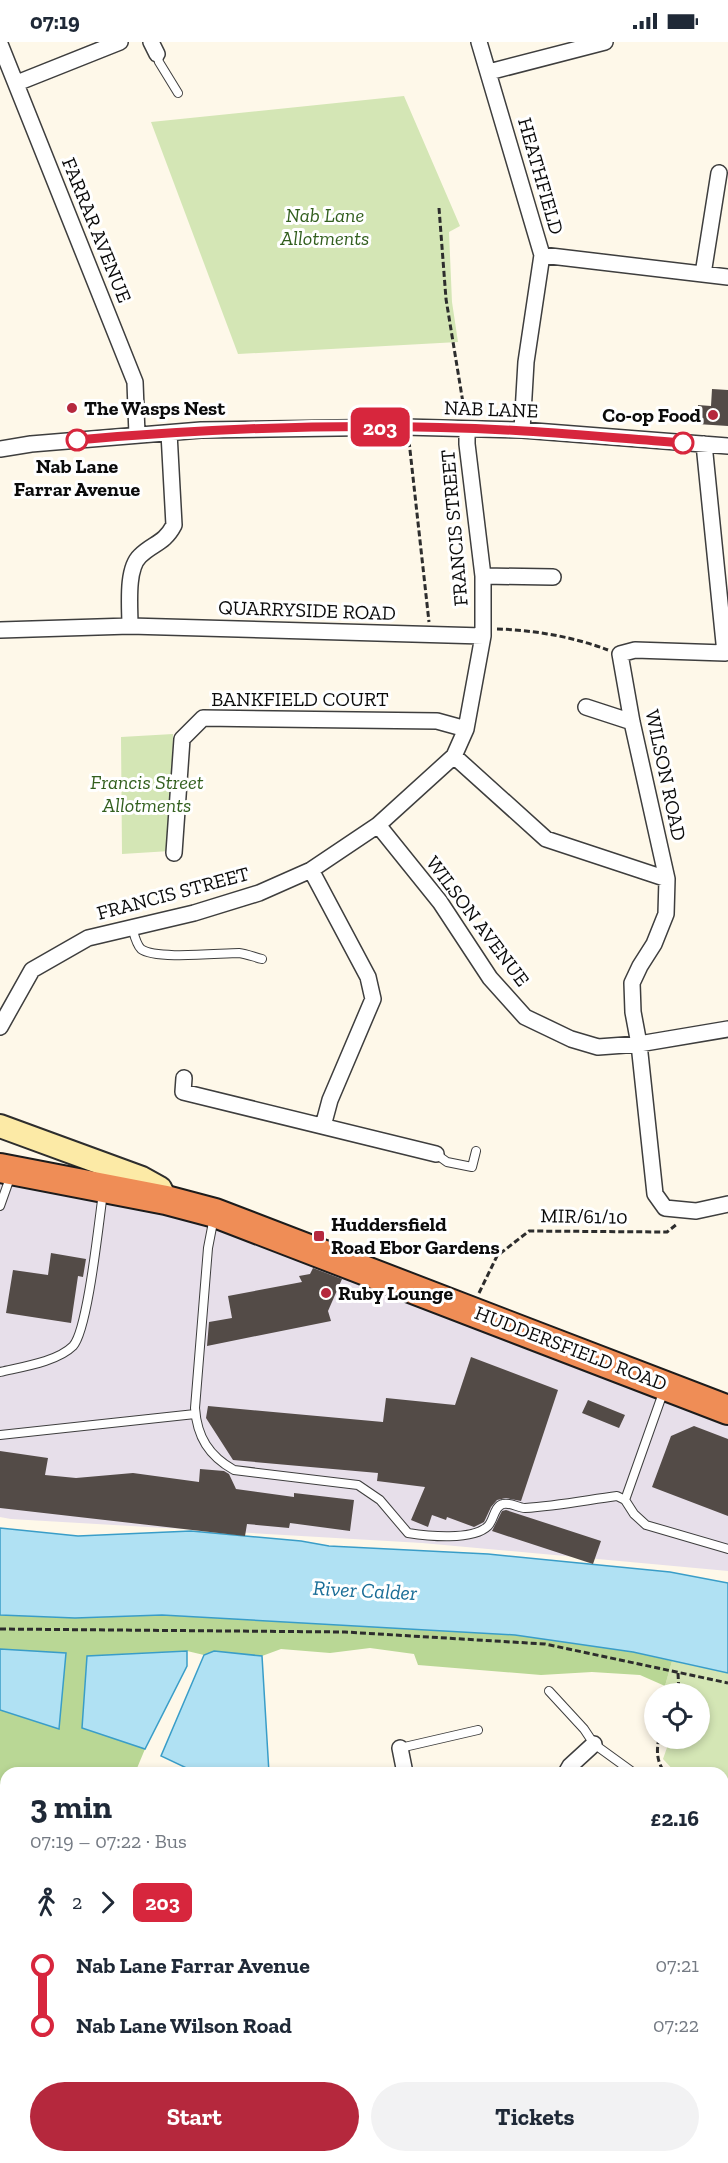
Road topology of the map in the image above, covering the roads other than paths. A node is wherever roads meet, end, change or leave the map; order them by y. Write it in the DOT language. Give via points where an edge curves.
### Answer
graph roads {
  1 [pos="120,42"];
  2 [pos="479,42"];
  3 [pos="605,42"];
  4 [pos="0,44"];
  5 [pos="154,48"];
  6 [pos="489,72"];
  7 [pos="16,83"];
  8 [pos="178,93"];
  9 [pos="719,173"];
  10 [pos="542,255"];
  11 [pos="703,274"];
  12 [pos="728,277"];
  13 [pos="467,429"];
  14 [pos="522,430"];
  15 [pos="169,432"];
  16 [pos="137,435"];
  17 [pos="704,444"];
  18 [pos="728,446"];
  19 [pos="0,449"];
  20 [pos="483,576"];
  21 [pos="553,577"];
  22 [pos="130,626"];
  23 [pos="0,630"];
  24 [pos="484,632"];
  25 [pos="727,653"];
  26 [pos="586,707"];
  27 [pos="632,722"];
  28 [pos="466,729"];
  29 [pos="454,756"];
  30 [pos="378,825"];
  31 [pos="174,853"];
  32 [pos="311,870"];
  33 [pos="667,879"];
  34 [pos="132,927"];
  35 [pos="262,959"];
  36 [pos="0,1027"];
  37 [pos="728,1029"];
  38 [pos="639,1044"];
  39 [pos="184,1078"];
  40 [pos="0,1126"];
  41 [pos="323,1126"];
  42 [pos="476,1152"];
  43 [pos="436,1154"];
  44 [pos="6,1170"];
  45 [pos="104,1189"];
  46 [pos="166,1200"];
  47 [pos="728,1204"];
  48 [pos="0,1206"];
  49 [pos="215,1213"];
  50 [pos="0,1371"];
  51 [pos="666,1385"];
  52 [pos="728,1410"];
  53 [pos="195,1414"];
  54 [pos="0,1435"];
  55 [pos="625,1500"];
  56 [pos="728,1549"];
  57 [pos="549,1691"];
  58 [pos="478,1730"];
  59 [pos="594,1744"];
  60 [pos="400,1748"];
  61 [pos="404,1767"];
  62 [pos="569,1767"];
  63 [pos="626,1767"];
  1 -- 7 [label="street"];
  2 -- 6 [label="street, HEATHFIELD"];
  3 -- 6 [label="street"];
  4 -- 7 [label="street, FARRAR AVENUE"];
  5 -- 8 [label="lane"];
  6 -- 10 [label="street, HEATHFIELD"];
  7 -- 16 [label="street, FARRAR AVENUE" via="135,382"];
  9 -- 11 [label="street"];
  10 -- 11 [label="street"];
  10 -- 14 [label="street, HEATHFIELD" via="526,362"];
  11 -- 12 [label="street"];
  13 -- 14 [label="street, NAB LANE"];
  13 -- 15 [label="street, NAB LANE"];
  13 -- 20 [label="street, FRANCIS STREET"];
  14 -- 17 [label="street, NAB LANE"];
  15 -- 16 [label="street, NAB LANE"];
  15 -- 22 [label="street" via="174,525 168,537 138,557 131,572"];
  16 -- 19 [label="street, NAB LANE"];
  17 -- 18 [label="street, NAB LANE"];
  17 -- 25 [label="street"];
  20 -- 21 [label="street"];
  20 -- 24 [label="street, FRANCIS STREET"];
  22 -- 23 [label="street, QUARRYSIDE ROAD"];
  22 -- 24 [label="street, QUARRYSIDE ROAD" via="430,635"];
  24 -- 28 [label="street, FRANCIS STREET"];
  25 -- 27 [label="street, WILSON ROAD" via="635,650 620,654"];
  26 -- 27 [label="street"];
  27 -- 33 [label="street, WILSON ROAD"];
  28 -- 29 [label="street, FRANCIS STREET"];
  28 -- 31 [label="street, BANKFIELD COURT" via="437,721 203,718 182,739"];
  29 -- 30 [label="street, FRANCIS STREET"];
  29 -- 33 [label="street" via="546,839"];
  30 -- 32 [label="street, FRANCIS STREET"];
  30 -- 38 [label="street, WILSON AVENUE" via="440,902 490,978 525,1017 571,1040 598,1047"];
  32 -- 34 [label="street, FRANCIS STREET" via="259,893"];
  32 -- 41 [label="street" via="368,977 373,999 330,1100"];
  33 -- 38 [label="street, WILSON ROAD" via="666,914 632,983"];
  34 -- 35 [label="lane" via="144,951 239,953"];
  34 -- 36 [label="street, FRANCIS STREET" via="88,938 32,970"];
  37 -- 38 [label="street, WILSON AVENUE"];
  38 -- 47 [label="street, WILSON ROAD" via="655,1194 665,1208 696,1211"];
  39 -- 41 [label="street" via="183,1092"];
  40 -- 46 [label="street" via="142,1178 160,1188"];
  41 -- 43 [label="street"];
  42 -- 43 [label="lane" via="472,1167 447,1162"];
  44 -- 45 [label="highway, HUDDERSFIELD ROAD"];
  44 -- 48 [label="lane"];
  45 -- 46 [label="highway, HUDDERSFIELD ROAD"];
  45 -- 50 [label="lane" via="79,1336 61,1354"];
  46 -- 49 [label="highway, HUDDERSFIELD ROAD"];
  49 -- 51 [label="highway, HUDDERSFIELD ROAD"];
  49 -- 53 [label="lane" via="208,1248"];
  51 -- 52 [label="highway, HUDDERSFIELD ROAD"];
  51 -- 55 [label="lane"];
  53 -- 54 [label="lane"];
  53 -- 55 [label="lane" via="209,1450 234,1470 358,1485 380,1500 408,1533 429,1536 478,1532 488,1527 502,1504 522,1508 617,1496"];
  55 -- 56 [label="lane" via="646,1525"];
  57 -- 59 [label="lane"];
  58 -- 60 [label="lane"];
  59 -- 62 [label="street"];
  59 -- 63 [label="lane"];
  60 -- 61 [label="street"];
}
